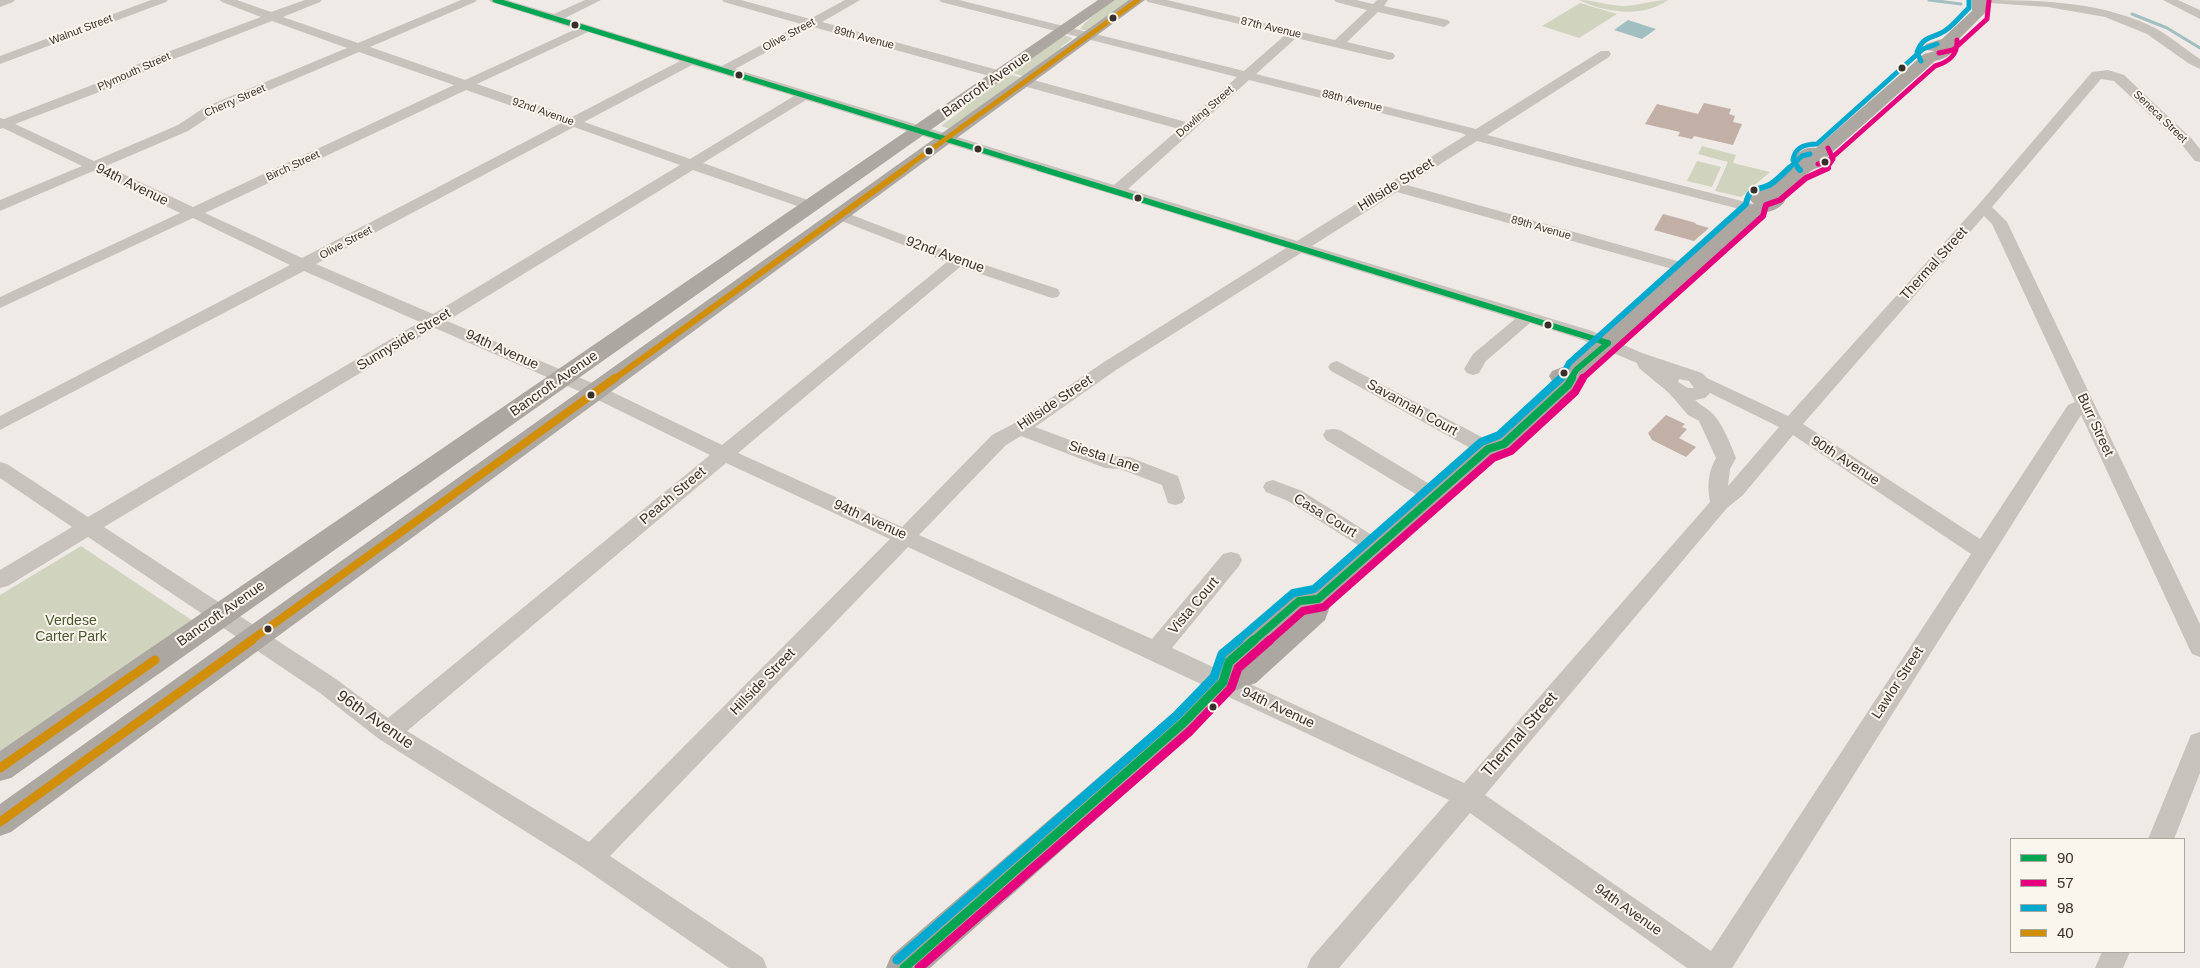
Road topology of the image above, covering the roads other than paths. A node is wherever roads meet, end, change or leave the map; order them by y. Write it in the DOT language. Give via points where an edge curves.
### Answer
graph roads {
  1 [pos="9,0"];
  2 [pos="162,0"];
  3 [pos="226,0"];
  4 [pos="316,0"];
  5 [pos="471,0"];
  6 [pos="495,0"];
  7 [pos="595,0"];
  8 [pos="728,0"];
  9 [pos="854,0"];
  10 [pos="945,0"];
  11 [pos="1108,0"];
  12 [pos="1138,0"];
  13 [pos="1152,0"];
  14 [pos="1340,0"];
  15 [pos="1979,0"];
  16 [pos="2169,0"];
  17 [pos="0,3"];
  18 [pos="1381,4"];
  19 [pos="2200,15"];
  20 [pos="273,17"];
  21 [pos="555,18"];
  22 [pos="811,23"];
  23 [pos="1444,23"];
  24 [pos="587,28"];
  25 [pos="1064,30"];
  26 [pos="1294,33"];
  27 [pos="1088,36"];
  28 [pos="1339,44"];
  29 [pos="358,47"];
  30 [pos="1605,54"];
  31 [pos="1389,56"];
  32 [pos="0,60"];
  33 [pos="691,60"];
  34 [pos="2200,65"];
  35 [pos="724,70"];
  36 [pos="1000,75"];
  37 [pos="1247,75"];
  38 [pos="2118,78"];
  39 [pos="1025,82"];
  40 [pos="465,84"];
  41 [pos="805,95"];
  42 [pos="573,122"];
  43 [pos="1,124"];
  44 [pos="1188,127"];
  45 [pos="920,130"];
  46 [pos="1476,134"];
  47 [pos="946,138"];
  48 [pos="2200,158"];
  49 [pos="691,164"];
  50 [pos="94,167"];
  51 [pos="1394,186"];
  52 [pos="1116,191"];
  53 [pos="0,206"];
  54 [pos="812,206"];
  55 [pos="1984,207"];
  56 [pos="1756,209"];
  57 [pos="191,213"];
  58 [pos="839,215"];
  59 [pos="1298,246"];
  60 [pos="958,261"];
  61 [pos="304,265"];
  62 [pos="1689,269"];
  63 [pos="1052,293"];
  64 [pos="0,303"];
  65 [pos="1527,317"];
  66 [pos="435,321"];
  67 [pos="1608,343"];
  68 [pos="1636,356"];
  69 [pos="1337,367"];
  70 [pos="1473,369"];
  71 [pos="563,377"];
  72 [pos="1695,383"];
  73 [pos="1673,387"];
  74 [pos="597,392"];
  75 [pos="2085,405"];
  76 [pos="1706,416"];
  77 [pos="0,424"];
  78 [pos="1790,425"];
  79 [pos="1020,428"];
  80 [pos="1333,435"];
  81 [pos="1488,449"];
  82 [pos="724,454"];
  83 [pos="1726,458"];
  84 [pos="1753,468"];
  85 [pos="0,469"];
  86 [pos="1273,487"];
  87 [pos="1434,496"];
  88 [pos="1175,498"];
  89 [pos="1720,503"];
  90 [pos="88,527"];
  91 [pos="905,536"];
  92 [pos="1376,547"];
  93 [pos="1982,551"];
  94 [pos="1232,560"];
  95 [pos="0,580"];
  96 [pos="220,615"];
  97 [pos="255,638"];
  98 [pos="2200,648"];
  99 [pos="1156,651"];
  100 [pos="1223,682"];
  101 [pos="388,732"];
  102 [pos="2200,742"];
  103 [pos="0,768"];
  104 [pos="1467,796"];
  105 [pos="0,822"];
  106 [pos="2161,838"];
  107 [pos="591,858"];
  108 [pos="2116,953"];
  109 [pos="753,968"];
  110 [pos="904,968"];
  111 [pos="1321,968"];
  112 [pos="1711,968"];
  113 [pos="1716,968"];
  114 [pos="2109,968"];
  1 -- 17 [label="street"];
  2 -- 32 [label="street, Walnut Street"];
  3 -- 20 [label="street, 92nd Avenue"];
  4 -- 20 [label="street, Plymouth Street"];
  5 -- 29 [label="street, Cherry Street"];
  6 -- 21 [label="street, 90th Avenue"];
  7 -- 21 [label="street"];
  8 -- 22 [label="street, 89th Avenue"];
  9 -- 22 [label="street, Olive Street"];
  10 -- 25 [label="street, 88th Avenue"];
  11 -- 25 [label="main road, Bancroft Avenue"];
  12 -- 27 [label="main road, Bancroft Avenue"];
  13 -- 26 [label="street, 87th Avenue"];
  14 -- 18 [label="street"];
  15 -- 34 [label="street" via="2047,3 2110,15 2162,36"];
  15 -- 56 [label="main road" via="1979,12 1947,42 1948,48 1940,55 1930,56 1774,194 1776,201"];
  16 -- 19 [label="street"];
  18 -- 23 [label="street"];
  18 -- 28 [label="street"];
  20 -- 29 [label="street, 92nd Avenue"];
  20 -- 43 [label="street, Plymouth Street"];
  21 -- 24 [label="street, 90th Avenue"];
  22 -- 35 [label="street, Olive Street"];
  22 -- 36 [label="street, 89th Avenue"];
  24 -- 33 [label="street, 90th Avenue"];
  24 -- 40 [label="street, Birch Street"];
  25 -- 27 [label="street, 88th Avenue"];
  25 -- 36 [label="main road, Bancroft Avenue"];
  26 -- 28 [label="street, 87th Avenue"];
  26 -- 37 [label="street, Dowling Street"];
  27 -- 37 [label="street, 88th Avenue"];
  27 -- 39 [label="main road, Bancroft Avenue"];
  28 -- 31 [label="street, 87th Avenue"];
  29 -- 40 [label="street, 92nd Avenue"];
  29 -- 50 [label="street, Cherry Street" via="210,110 183,128"];
  30 -- 46 [label="street, Hillside Street"];
  33 -- 35 [label="street, 90th Avenue"];
  33 -- 42 [label="street, Olive Street"];
  35 -- 41 [label="street, 90th Avenue"];
  36 -- 45 [label="main road, Bancroft Avenue"];
  37 -- 44 [label="street, Dowling Street"];
  37 -- 46 [label="street, 88th Avenue"];
  38 -- 48 [label="street, Seneca Street"];
  38 -- 55 [label="street, Thermal Street" via="2108,74 2097,75"];
  39 -- 44 [label="street"];
  39 -- 47 [label="main road, Bancroft Avenue"];
  40 -- 42 [label="street, 92nd Avenue"];
  40 -- 57 [label="street, Birch Street"];
  41 -- 45 [label="street, 90th Avenue"];
  41 -- 49 [label="street, Sunnyside Street"];
  42 -- 49 [label="street, 92nd Avenue"];
  42 -- 61 [label="street, Olive Street"];
  43 -- 50 [label="street, 94th Avenue"];
  44 -- 52 [label="street, Dowling Street"];
  45 -- 47 [label="street, 90th Avenue"];
  45 -- 54 [label="main road, Bancroft Avenue"];
  46 -- 51 [label="street, Hillside Street"];
  46 -- 56 [label="street, 88th Avenue" via="1485,139"];
  47 -- 52 [label="street, 90th Avenue"];
  47 -- 58 [label="main road, Bancroft Avenue"];
  49 -- 54 [label="street, 92nd Avenue"];
  49 -- 66 [label="street, Sunnyside Street"];
  50 -- 53 [label="street, Cherry Street"];
  50 -- 57 [label="street, 94th Avenue"];
  51 -- 59 [label="street, Hillside Street"];
  51 -- 62 [label="street, 89th Avenue"];
  52 -- 59 [label="street, 90th Avenue"];
  54 -- 71 [label="main road, Bancroft Avenue"];
  55 -- 75 [label="street, Burr Street" via="1999,222"];
  55 -- 78 [label="street, Thermal Street"];
  56 -- 62 [label="main road"];
  57 -- 61 [label="street, 94th Avenue"];
  57 -- 64 [label="street, Birch Street"];
  58 -- 60 [label="street, 92nd Avenue"];
  58 -- 74 [label="main road, Bancroft Avenue"];
  59 -- 65 [label="street, 90th Avenue"];
  59 -- 79 [label="street, Hillside Street" via="1110,366"];
  60 -- 63 [label="street, 92nd Avenue"];
  60 -- 82 [label="street, Peach Street"];
  61 -- 66 [label="street, 94th Avenue"];
  61 -- 77 [label="street, Olive Street"];
  62 -- 67 [label="main road"];
  65 -- 67 [label="street, 90th Avenue"];
  65 -- 70 [label="street" via="1479,358"];
  66 -- 71 [label="street, 94th Avenue"];
  66 -- 90 [label="street, Sunnyside Street"];
  67 -- 68 [label="street, 90th Avenue"];
  67 -- 81 [label="main road" via="1576,370 1567,386 1504,444"];
  68 -- 72 [label="street, 90th Avenue"];
  68 -- 73 [label="street, 90th Avenue"];
  69 -- 81 [label="street, Savannah Court"];
  71 -- 74 [label="street, 94th Avenue"];
  71 -- 96 [label="main road, Bancroft Avenue"];
  72 -- 73 [label="street" via="1674,374 1670,376"];
  72 -- 76 [label="street" via="1710,410"];
  72 -- 78 [label="street, 90th Avenue"];
  73 -- 76 [label="street, 90th Avenue" via="1695,411"];
  74 -- 82 [label="street, 94th Avenue"];
  74 -- 97 [label="main road, Bancroft Avenue"];
  75 -- 93 [label="street, Lawlor Street" via="2075,409"];
  75 -- 98 [label="street, Burr Street"];
  76 -- 83 [label="street"];
  78 -- 84 [label="street, Thermal Street"];
  78 -- 93 [label="street, 90th Avenue"];
  79 -- 88 [label="street, Siesta Lane" via="1112,463 1122,462 1171,481"];
  79 -- 91 [label="street, Hillside Street" via="999,440"];
  80 -- 87 [label="street"];
  81 -- 87 [label="main road"];
  82 -- 91 [label="street, 94th Avenue"];
  82 -- 101 [label="street, Peach Street"];
  83 -- 84 [label="street"];
  83 -- 89 [label="street" via="1719,467"];
  84 -- 89 [label="street, Thermal Street" via="1736,490"];
  85 -- 90 [label="street, 96th Avenue"];
  86 -- 92 [label="street, Casa Court" via="1295,496"];
  87 -- 92 [label="main road"];
  89 -- 104 [label="street, Thermal Street"];
  90 -- 95 [label="street, Sunnyside Street"];
  90 -- 96 [label="street, 96th Avenue"];
  91 -- 99 [label="street, 94th Avenue"];
  91 -- 107 [label="street, Hillside Street"];
  92 -- 100 [label="main road" via="1318,599 1315,612 1246,674"];
  93 -- 113 [label="street, Lawlor Street"];
  94 -- 99 [label="street, Vista Court"];
  96 -- 97 [label="street, 96th Avenue"];
  96 -- 103 [label="main road, Bancroft Avenue"];
  97 -- 101 [label="street, 96th Avenue" via="328,686"];
  97 -- 105 [label="main road, Bancroft Avenue"];
  99 -- 100 [label="street, 94th Avenue"];
  100 -- 104 [label="street, 94th Avenue"];
  100 -- 110 [label="main road" via="1178,728"];
  101 -- 107 [label="street, 96th Avenue"];
  102 -- 106 [label="street"];
  104 -- 111 [label="street, Thermal Street"];
  104 -- 112 [label="street, 94th Avenue"];
  107 -- 109 [label="street, 96th Avenue"];
  108 -- 114 [label="street"];
}
